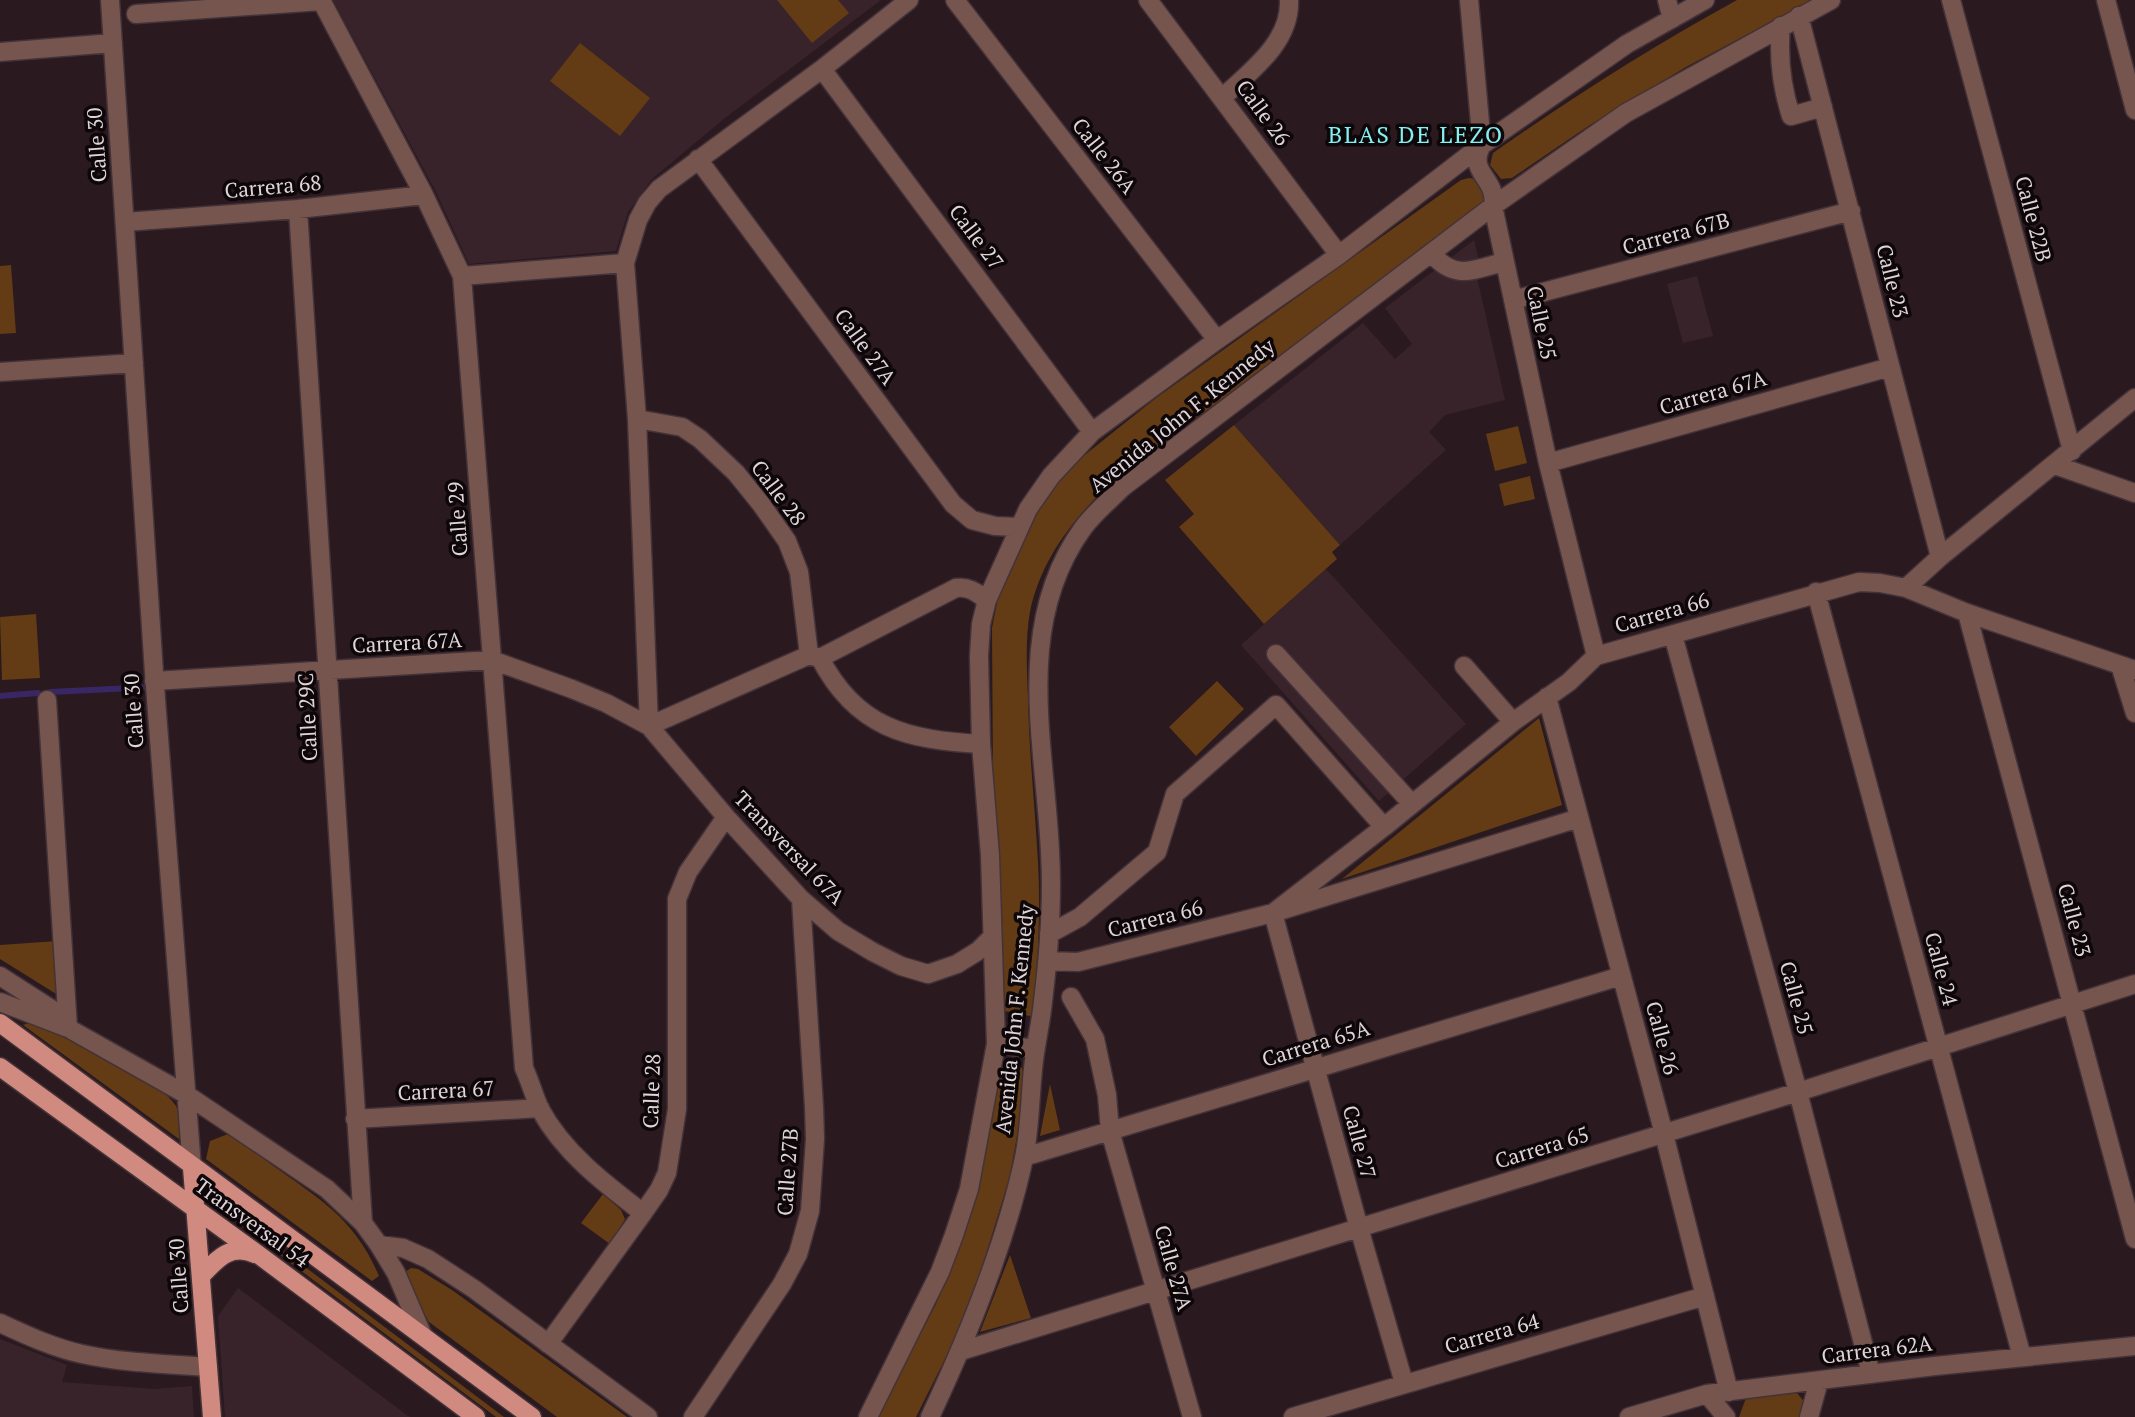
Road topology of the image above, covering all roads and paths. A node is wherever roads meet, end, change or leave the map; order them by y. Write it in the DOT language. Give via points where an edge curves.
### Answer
graph roads {
  1 [pos="110,0"];
  2 [pos="909,0"];
  3 [pos="955,0"];
  4 [pos="1149,0"];
  5 [pos="1469,0"];
  6 [pos="1667,0"];
  7 [pos="1705,0"];
  8 [pos="1831,0"];
  9 [pos="1951,0"];
  10 [pos="2106,0"];
  11 [pos="321,1"];
  12 [pos="1289,6"];
  13 [pos="136,14"];
  14 [pos="1799,16"];
  15 [pos="1672,19"];
  16 [pos="1781,26"];
  17 [pos="113,43"];
  18 [pos="0,52"];
  19 [pos="822,69"];
  20 [pos="1223,97"];
  21 [pos="1823,107"];
  22 [pos="2135,110"];
  23 [pos="1482,145"];
  24 [pos="698,159"];
  25 [pos="424,195"];
  26 [pos="1492,197"];
  27 [pos="298,209"];
  28 [pos="1850,211"];
  29 [pos="125,222"];
  30 [pos="1431,253"];
  31 [pos="1339,255"];
  32 [pos="1504,262"];
  33 [pos="625,263"];
  34 [pos="462,276"];
  35 [pos="1513,300"];
  36 [pos="1217,340"];
  37 [pos="134,363"];
  38 [pos="1890,367"];
  39 [pos="0,372"];
  40 [pos="2135,398"];
  41 [pos="637,419"];
  42 [pos="1092,432"];
  43 [pos="2072,451"];
  44 [pos="1548,463"];
  45 [pos="2055,465"];
  46 [pos="2135,493"];
  47 [pos="1018,527"];
  48 [pos="1940,557"];
  49 [pos="1906,588"];
  50 [pos="1816,592"];
  51 [pos="987,600"];
  52 [pos="1967,613"];
  53 [pos="1673,635"];
  54 [pos="1276,654"];
  55 [pos="1596,656"];
  56 [pos="814,657"];
  57 [pos="492,660"];
  58 [pos="1464,666"];
  59 [pos="2127,667"];
  60 [pos="328,670"];
  61 [pos="155,681"];
  62 [pos="1547,697"];
  63 [pos="47,700"];
  64 [pos="2135,713"];
  65 [pos="1513,722"];
  66 [pos="649,726"];
  67 [pos="981,744"];
  68 [pos="1412,804"];
  69 [pos="726,817"];
  70 [pos="1579,818"];
  71 [pos="1384,827"];
  72 [pos="801,899"];
  73 [pos="1273,913"];
  74 [pos="1049,934"];
  75 [pos="992,937"];
  76 [pos="1046,965"];
  77 [pos="0,976"];
  78 [pos="1621,976"];
  79 [pos="2135,984"];
  80 [pos="1071,997"];
  81 [pos="0,1002"];
  82 [pos="2073,1004"];
  83 [pos="0,1023"];
  84 [pos="67,1024"];
  85 [pos="996,1044"];
  86 [pos="1938,1046"];
  87 [pos="1035,1049"];
  88 [pos="1316,1067"];
  89 [pos="0,1068"];
  90 [pos="1798,1092"];
  91 [pos="187,1096"];
  92 [pos="540,1108"];
  93 [pos="355,1119"];
  94 [pos="1110,1131"];
  95 [pos="1664,1134"];
  96 [pos="1024,1157"];
  97 [pos="192,1168"];
  98 [pos="198,1212"];
  99 [pos="643,1213"];
  100 [pos="363,1223"];
  101 [pos="1359,1228"];
  102 [pos="2135,1239"];
  103 [pos="379,1245"];
  104 [pos="263,1258"];
  105 [pos="202,1275"];
  106 [pos="1156,1291"];
  107 [pos="1705,1296"];
  108 [pos="0,1322"];
  109 [pos="423,1336"];
  110 [pos="548,1344"];
  111 [pos="2135,1346"];
  112 [pos="961,1351"];
  113 [pos="2022,1357"];
  114 [pos="208,1367"];
  115 [pos="1871,1374"];
  116 [pos="1819,1381"];
  117 [pos="1404,1383"];
  118 [pos="1729,1392"];
  119 [pos="1707,1394"];
  120 [pos="212,1417"];
  121 [pos="476,1417"];
  122 [pos="532,1417"];
  123 [pos="648,1417"];
  124 [pos="693,1417"];
  125 [pos="868,1417"];
  126 [pos="930,1417"];
  127 [pos="1192,1417"];
  128 [pos="1293,1417"];
  129 [pos="1629,1417"];
  130 [pos="1726,1417"];
  131 [pos="1809,1417"];
  1 -- 17 [label="street, Calle 30"];
  2 -- 19 [label="street"];
  3 -- 36 [label="street, Calle 26A"];
  4 -- 20 [label="street, Calle 26"];
  5 -- 23 [label="street, Calle 25"];
  6 -- 15 [label="street"];
  7 -- 15 [label="street, Avenida John F. Kennedy"];
  8 -- 14 [label="street, Avenida John F. Kennedy"];
  9 -- 43 [label="street, Calle 22B"];
  10 -- 22 [label="street"];
  11 -- 13 [label="street"];
  11 -- 25 [label="street, Calle 29"];
  12 -- 20 [label="street" via="1281,35 1268,54"];
  14 -- 16 [label="street, Avenida John F. Kennedy"];
  14 -- 21 [label="street, Calle 23"];
  15 -- 23 [label="street, Avenida John F. Kennedy" via="1627,44"];
  16 -- 21 [label="street" via="1780,77 1791,116"];
  16 -- 26 [label="street, Avenida John F. Kennedy" via="1626,113"];
  17 -- 18 [label="street"];
  17 -- 29 [label="street, Calle 30"];
  19 -- 24 [label="street"];
  19 -- 42 [label="street, Calle 27"];
  20 -- 31 [label="street, Calle 26"];
  21 -- 28 [label="street, Calle 23"];
  23 -- 26 [label="street, Calle 25" via="1477,166"];
  23 -- 31 [label="street, Avenida John F. Kennedy"];
  24 -- 33 [label="street" via="647,203"];
  24 -- 47 [label="street, Calle 27A" via="953,504 972,520"];
  25 -- 27 [label="street, Carrera 68"];
  25 -- 34 [label="street, Calle 29"];
  26 -- 30 [label="street, Avenida John F. Kennedy"];
  26 -- 32 [label="street, Calle 25"];
  27 -- 29 [label="street, Carrera 68"];
  27 -- 60 [label="street, Calle 29C"];
  28 -- 35 [label="street, Carrera 67B"];
  28 -- 38 [label="street, Calle 23"];
  29 -- 37 [label="street, Calle 30"];
  30 -- 32 [label="street" via="1442,265 1462,273"];
  30 -- 74 [label="street, Avenida John F. Kennedy" via="1124,486 1084,527 1064,560 1046,608 1038,649 1050,855"];
  31 -- 36 [label="street, Avenida John F. Kennedy"];
  32 -- 35 [label="street, Calle 25"];
  33 -- 34 [label="street"];
  33 -- 41 [label="street"];
  34 -- 57 [label="street, Calle 29"];
  35 -- 44 [label="street, Calle 25"];
  36 -- 42 [label="street, Avenida John F. Kennedy"];
  37 -- 39 [label="street"];
  37 -- 61 [label="street, Calle 30"];
  38 -- 44 [label="street, Carrera 67A"];
  38 -- 48 [label="street, Calle 23"];
  40 -- 43 [label="street"];
  41 -- 56 [label="street, Calle 28" via="682,427 700,439 761,504 787,541 799,572"];
  41 -- 66 [label="street"];
  42 -- 47 [label="street, Avenida John F. Kennedy" via="1051,476"];
  43 -- 45 [label="street"];
  44 -- 55 [label="street, Calle 25"];
  45 -- 46 [label="street"];
  45 -- 48 [label="street"];
  47 -- 51 [label="street, Avenida John F. Kennedy"];
  48 -- 49 [label="street"];
  49 -- 50 [label="street, Carrera 66" via="1858,582"];
  49 -- 52 [label="street, Carrera 66"];
  50 -- 53 [label="street, Carrera 66"];
  50 -- 86 [label="street, Calle 24"];
  51 -- 56 [label="street" via="970,589 956,588"];
  51 -- 67 [label="street, Avenida John F. Kennedy" via="979,656"];
  52 -- 59 [label="street, Carrera 66"];
  52 -- 82 [label="street, Calle 23"];
  53 -- 55 [label="street, Carrera 66"];
  53 -- 90 [label="street, Calle 25"];
  54 -- 68 [label="street"];
  55 -- 62 [label="street, Carrera 66"];
  56 -- 66 [label="street"];
  56 -- 67 [label="street, Calle 28" via="869,718 900,733 937,742"];
  57 -- 60 [label="street, Carrera 67A"];
  57 -- 66 [label="street, Carrera 67A" via="607,703"];
  57 -- 92 [label="street, Calle 29" via="524,1068"];
  58 -- 65 [label="street"];
  59 -- 64 [label="street"];
  60 -- 61 [label="street, Carrera 67A"];
  60 -- 93 [label="street, Calle 29C"];
  61 -- 91 [label="street, Calle 30"];
  62 -- 65 [label="street, Carrera 66"];
  62 -- 70 [label="street, Calle 26"];
  63 -- 84 [label="street"];
  65 -- 68 [label="street, Carrera 66"];
  66 -- 69 [label="street, Transversal 67A"];
  67 -- 75 [label="street, Avenida John F. Kennedy"];
  68 -- 71 [label="street, Carrera 66"];
  69 -- 72 [label="street, Transversal 67A"];
  69 -- 99 [label="street, Calle 28" via="688,872 677,899 676,1119 667,1173"];
  70 -- 73 [label="street, Carrera 66"];
  70 -- 78 [label="street, Calle 26"];
  71 -- 73 [label="street, Carrera 66"];
  71 -- 74 [label="street" via="1276,705 1175,794 1157,852 1080,917"];
  72 -- 75 [label="street, Transversal 67A" via="838,931 917,972 928,974 957,964"];
  72 -- 124 [label="street, Calle 27B" via="815,1139 810,1211 798,1254 782,1284"];
  73 -- 76 [label="street, Carrera 66" via="1078,962"];
  73 -- 88 [label="street, Calle 27"];
  74 -- 76 [label="street, Avenida John F. Kennedy"];
  75 -- 85 [label="street, Avenida John F. Kennedy"];
  76 -- 87 [label="street, Avenida John F. Kennedy"];
  77 -- 84 [label="street"];
  78 -- 88 [label="street, Carrera 65A"];
  78 -- 95 [label="street, Calle 26"];
  79 -- 82 [label="street, Carrera 65"];
  80 -- 94 [label="street, Calle 27A" via="1095,1039"];
  81 -- 84 [label="street"];
  82 -- 86 [label="street, Carrera 65"];
  82 -- 102 [label="street, Calle 23"];
  83 -- 97 [label="main road, Transversal 54"];
  84 -- 91 [label="street"];
  85 -- 87 [label="street"];
  85 -- 125 [label="street, Avenida John F. Kennedy" via="969,1189 954,1235"];
  86 -- 90 [label="street, Carrera 65"];
  86 -- 113 [label="street, Calle 24"];
  87 -- 96 [label="street, Avenida John F. Kennedy"];
  88 -- 94 [label="street, Carrera 65A"];
  88 -- 101 [label="street, Calle 27"];
  89 -- 98 [label="main road, Transversal 54"];
  90 -- 95 [label="street, Carrera 65"];
  90 -- 115 [label="street, Calle 25"];
  91 -- 97 [label="street, Calle 30"];
  91 -- 100 [label="street" via="327,1189"];
  92 -- 93 [label="street, Carrera 67"];
  92 -- 99 [label="street, Calle 29" via="559,1137 589,1168"];
  93 -- 100 [label="street, Calle 29C"];
  94 -- 96 [label="street, Carrera 65A"];
  94 -- 106 [label="street, Calle 27A"];
  95 -- 101 [label="street, Carrera 65"];
  95 -- 107 [label="street, Calle 26"];
  96 -- 112 [label="street, Avenida John F. Kennedy" via="987,1283"];
  97 -- 98 [label="main road, Calle 30"];
  97 -- 109 [label="main road, Transversal 54"];
  98 -- 104 [label="main road, Transversal 54"];
  98 -- 105 [label="main road, Calle 30"];
  99 -- 110 [label="street, Calle 28"];
  100 -- 103 [label="street"];
  101 -- 106 [label="street, Carrera 65"];
  101 -- 117 [label="street, Calle 27"];
  103 -- 109 [label="street"];
  103 -- 110 [label="street" via="403,1248 428,1259"];
  104 -- 105 [label="main road" via="244,1251 223,1253"];
  104 -- 121 [label="main road, Transversal 54"];
  105 -- 114 [label="main road, Calle 30"];
  106 -- 112 [label="street, Carrera 65"];
  106 -- 127 [label="street, Calle 27A"];
  107 -- 117 [label="street, Carrera 64"];
  107 -- 118 [label="street, Calle 26"];
  108 -- 114 [label="street" via="83,1354"];
  109 -- 122 [label="main road, Transversal 54"];
  110 -- 123 [label="street"];
  111 -- 113 [label="street, Carrera 62A"];
  112 -- 126 [label="street, Avenida John F. Kennedy"];
  113 -- 115 [label="street, Carrera 62A"];
  114 -- 120 [label="main road, Calle 30"];
  115 -- 116 [label="street, Carrera 62A"];
  116 -- 118 [label="street, Carrera 62A"];
  116 -- 131 [label="street"];
  117 -- 128 [label="street, Carrera 64"];
  118 -- 119 [label="street, Carrera 62A"];
  119 -- 129 [label="street, Carrera 62A"];
  119 -- 130 [label="street"];
}
